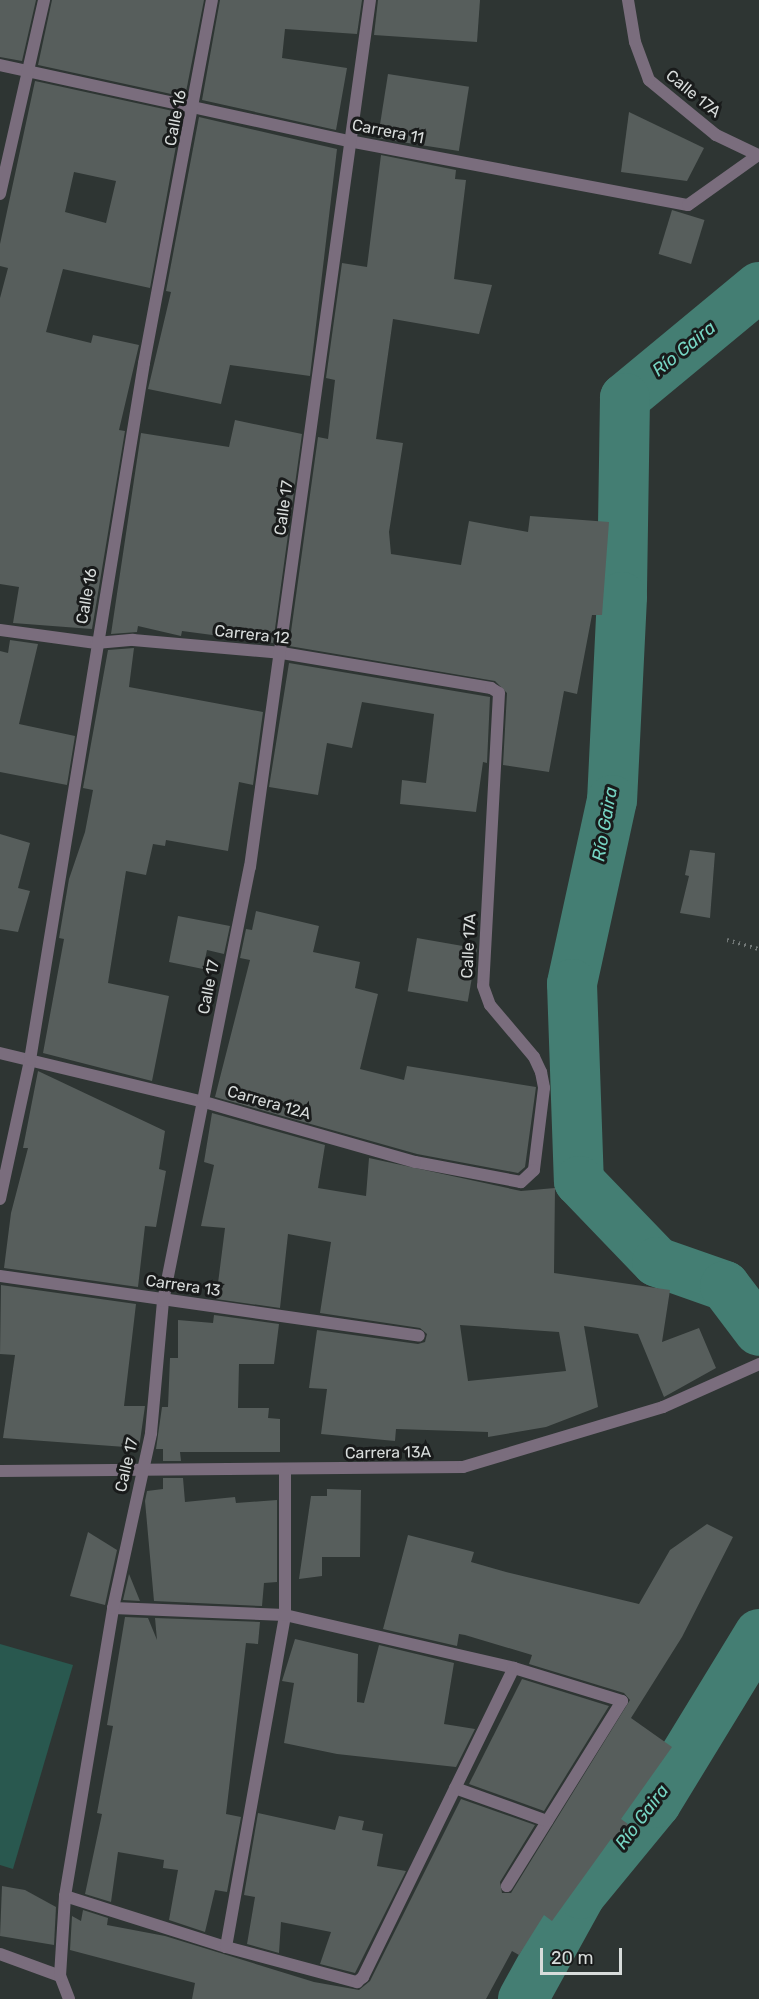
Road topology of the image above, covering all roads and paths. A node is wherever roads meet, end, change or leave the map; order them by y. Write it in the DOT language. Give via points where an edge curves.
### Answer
graph roads {
  1 [pos="44,0"];
  2 [pos="212,0"];
  3 [pos="370,0"];
  4 [pos="628,0"];
  5 [pos="0,65"];
  6 [pos="29,70"];
  7 [pos="195,106"];
  8 [pos="349,141"];
  9 [pos="758,155"];
  10 [pos="0,194"];
  11 [pos="0,630"];
  12 [pos="96,643"];
  13 [pos="282,653"];
  14 [pos="499,693"];
  15 [pos="727,940"];
  16 [pos="759,949"];
  17 [pos="0,1053"];
  18 [pos="30,1060"];
  19 [pos="204,1102"];
  20 [pos="528,1178"];
  21 [pos="0,1199"];
  22 [pos="0,1276"];
  23 [pos="163,1301"];
  24 [pos="419,1336"];
  25 [pos="758,1364"];
  26 [pos="0,1471"];
  27 [pos="285,1471"];
  28 [pos="141,1473"];
  29 [pos="113,1608"];
  30 [pos="285,1615"];
  31 [pos="514,1668"];
  32 [pos="455,1788"];
  33 [pos="547,1821"];
  34 [pos="507,1886"];
  35 [pos="65,1896"];
  36 [pos="226,1947"];
  37 [pos="0,1954"];
  38 [pos="60,1976"];
  39 [pos="69,1999"];
  1 -- 6 [label="street"];
  2 -- 7 [label="street, Calle 16"];
  3 -- 8 [label="street, Calle 17"];
  4 -- 9 [label="street, Calle 17A" via="635,42 649,80 716,135"];
  5 -- 6 [label="street, Carrera 11"];
  6 -- 7 [label="street, Carrera 11"];
  6 -- 10 [label="street"];
  7 -- 8 [label="street, Carrera 11"];
  7 -- 12 [label="street, Calle 16" via="144,363"];
  8 -- 9 [label="street, Carrera 11" via="674,205 688,205"];
  8 -- 13 [label="street, Calle 17"];
  11 -- 12 [label="street, Carrera 12"];
  12 -- 13 [label="street, Carrera 12" via="133,640"];
  12 -- 18 [label="street, Calle 16"];
  13 -- 14 [label="street, Carrera 12" via="491,688"];
  13 -- 19 [label="street, Calle 17" via="250,867"];
  14 -- 20 [label="street, Calle 17A" via="483,986 490,1005 534,1057 544,1088 534,1170"];
  15 -- 16 [label="path"];
  17 -- 18 [label="street, Carrera 12A"];
  18 -- 19 [label="street, Carrera 12A"];
  18 -- 21 [label="street, Calle 16"];
  19 -- 20 [label="street, Carrera 12A" via="407,1160 491,1179 521,1182"];
  19 -- 23 [label="street, Calle 17"];
  22 -- 23 [label="street, Carrera 13"];
  23 -- 24 [label="street, Carrera 13"];
  23 -- 28 [label="street, Calle 17" via="151,1434"];
  25 -- 27 [label="street, Carrera 13A" via="663,1407 463,1467"];
  26 -- 28 [label="street, Carrera 13A"];
  27 -- 28 [label="street, Carrera 13A"];
  27 -- 30 [label="street"];
  28 -- 29 [label="street, Calle 17"];
  29 -- 30 [label="street"];
  29 -- 35 [label="street, Calle 17"];
  30 -- 31 [label="street"];
  30 -- 36 [label="street"];
  31 -- 32 [label="street"];
  31 -- 33 [label="street" via="622,1701"];
  32 -- 33 [label="street"];
  32 -- 36 [label="street" via="363,1977 357,1982"];
  33 -- 34 [label="street"];
  35 -- 36 [label="street"];
  35 -- 38 [label="street, Calle 17"];
  37 -- 38 [label="street"];
  38 -- 39 [label="street"];
}
